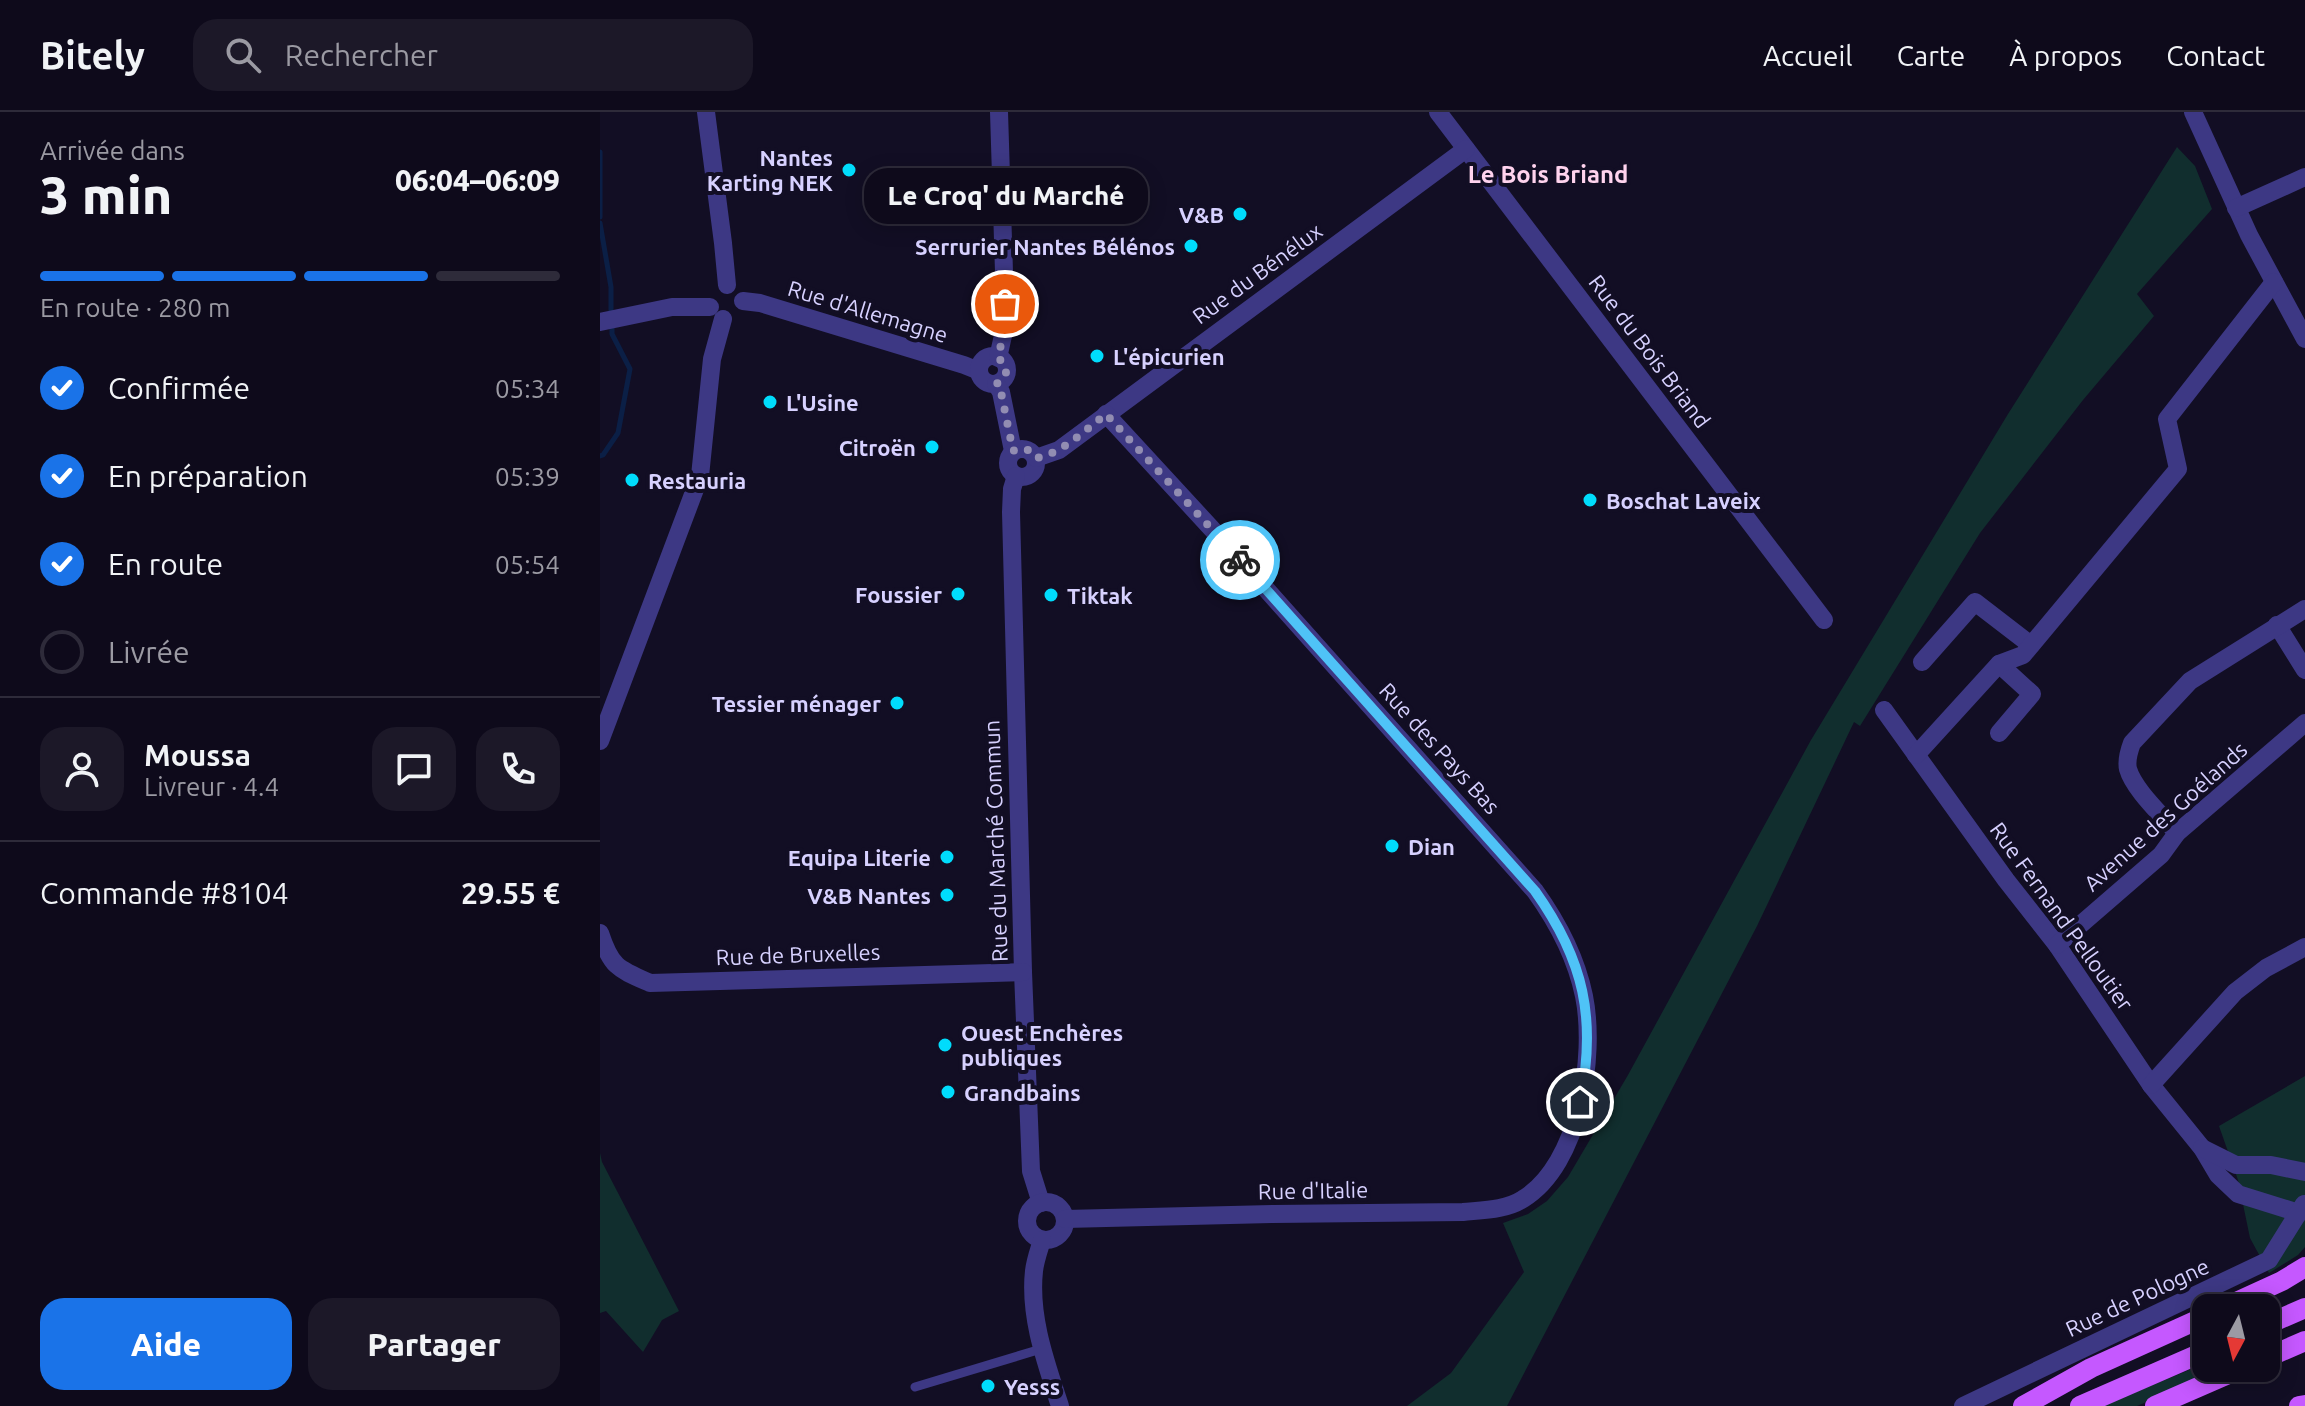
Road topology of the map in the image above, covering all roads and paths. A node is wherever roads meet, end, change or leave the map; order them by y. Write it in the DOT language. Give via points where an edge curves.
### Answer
graph roads {
  1 [pos="706,112"];
  2 [pos="999,112"];
  3 [pos="1438,112"];
  4 [pos="2193,112"];
  5 [pos="1466,149"];
  6 [pos="2305,177"];
  7 [pos="2236,208"];
  8 [pos="2274,282"];
  9 [pos="727,285"];
  10 [pos="743,301"];
  11 [pos="716,313"];
  12 [pos="608,320"];
  13 [pos="2305,339"];
  14 [pos="998,358"];
  15 [pos="979,371"];
  16 [pos="996,384"];
  17 [pos="1106,414"];
  18 [pos="1013,451"];
  19 [pos="1036,458"];
  20 [pos="1016,476"];
  21 [pos="2305,609"];
  22 [pos="1824,620"];
  23 [pos="2277,625"];
  24 [pos="2031,645"];
  25 [pos="1922,662"];
  26 [pos="1999,664"];
  27 [pos="2305,670"];
  28 [pos="1884,710"];
  29 [pos="2305,723"];
  30 [pos="1999,733"];
  31 [pos="600,741"];
  32 [pos="1916,755"];
  33 [pos="2177,833"];
  34 [pos="600,933"];
  35 [pos="2057,945"];
  36 [pos="2305,947"];
  37 [pos="1023,972"];
  38 [pos="2151,1085"];
  39 [pos="2202,1148"];
  40 [pos="2305,1172"];
  41 [pos="1550,1173"];
  42 [pos="1041,1203"];
  43 [pos="2302,1208"];
  44 [pos="1065,1219"];
  45 [pos="1042,1240"];
  46 [pos="2305,1267"];
  47 [pos="2254,1294"];
  48 [pos="2305,1308"];
  49 [pos="2280,1319"];
  50 [pos="2192,1322"];
  51 [pos="2305,1341"];
  52 [pos="1041,1349"];
  53 [pos="2280,1352"];
  54 [pos="2192,1357"];
  55 [pos="2210,1382"];
  56 [pos="915,1387"];
  57 [pos="2305,1405"];
  58 [pos="1060,1406"];
  59 [pos="1963,1406"];
  60 [pos="2023,1406"];
  61 [pos="2080,1406"];
  62 [pos="2155,1406"];
  63 [pos="2299,1406"];
  1 -- 9 [label="street"];
  2 -- 14 [label="street" via="1005,304"];
  3 -- 5 [label="street, Rue du Bois Briand"];
  4 -- 7 [label="street"];
  5 -- 17 [label="street, Rue du Bénélux"];
  5 -- 22 [label="street, Rue du Bois Briand"];
  6 -- 7 [label="street"];
  7 -- 8 [label="street"];
  8 -- 13 [label="street"];
  8 -- 24 [label="street" via="2167,419 2178,469"];
  9 -- 10 [label="street"];
  9 -- 11 [label="street" via="710,297"];
  10 -- 11 [label="street" via="738,315"];
  10 -- 15 [label="street, Rue d'Allemagne"];
  11 -- 12 [label="street" via="672,307"];
  11 -- 31 [label="street" via="700,476"];
  14 -- 15 [label="street" via="986,358"];
  14 -- 16 [label="street" via="1007,371"];
  15 -- 16 [label="street" via="982,380"];
  16 -- 18 [label="street"];
  17 -- 19 [label="street, Rue du Bénélux" via="1059,450"];
  17 -- 41 [label="street, Rue des Pays Bas" via="1555,919 1583,993 1588,1052 1573,1124"];
  18 -- 19 [label="street" via="1026,449"];
  18 -- 20 [label="street" via="1007,463"];
  19 -- 20 [label="street" via="1030,475"];
  20 -- 37 [label="street, Rue du Marché Commun" via="1011,512"];
  21 -- 23 [label="street"];
  23 -- 27 [label="street"];
  23 -- 33 [label="street" via="2190,681 2132,743 2128,769"];
  24 -- 25 [label="street" via="1975,602"];
  24 -- 26 [label="street" via="2023,655"];
  26 -- 30 [label="street" via="2032,694"];
  26 -- 32 [label="street"];
  28 -- 32 [label="street, Rue Fernand Pelloutier"];
  29 -- 33 [label="street, Avenue des Goélands"];
  32 -- 35 [label="street, Rue Fernand Pelloutier"];
  33 -- 35 [label="street, Avenue des Goélands" via="2161,855"];
  34 -- 37 [label="street, Rue de Bruxelles" via="608,957 650,983"];
  35 -- 38 [label="street, Rue Fernand Pelloutier"];
  36 -- 38 [label="street" via="2235,992"];
  37 -- 42 [label="street, Rue du Marché Commun" via="1031,1171"];
  38 -- 39 [label="street, Rue Fernand Pelloutier"];
  39 -- 40 [label="street, Rue Fernand Pelloutier" via="2236,1165"];
  39 -- 43 [label="street, Rue Fernand Pelloutier" via="2218,1175 2238,1194"];
  41 -- 44 [label="street, Rue d'Italie" via="1521,1200 1487,1210"];
  42 -- 44 [label="street" via="1054,1204"];
  42 -- 45 [label="street" via="1030,1210 1027,1222 1031,1234"];
  43 -- 59 [label="street, Rue de Pologne" via="2269,1260"];
  44 -- 45 [label="street" via="1059,1236"];
  45 -- 52 [label="street" via="1034,1269"];
  46 -- 47 [label="main road"];
  48 -- 49 [label="main road"];
  50 -- 60 [label="main road"];
  51 -- 53 [label="main road"];
  52 -- 56 [label="lane"];
  52 -- 58 [label="street"];
  54 -- 61 [label="main road"];
  55 -- 62 [label="main road"];
  57 -- 63 [label="main road"];
}
